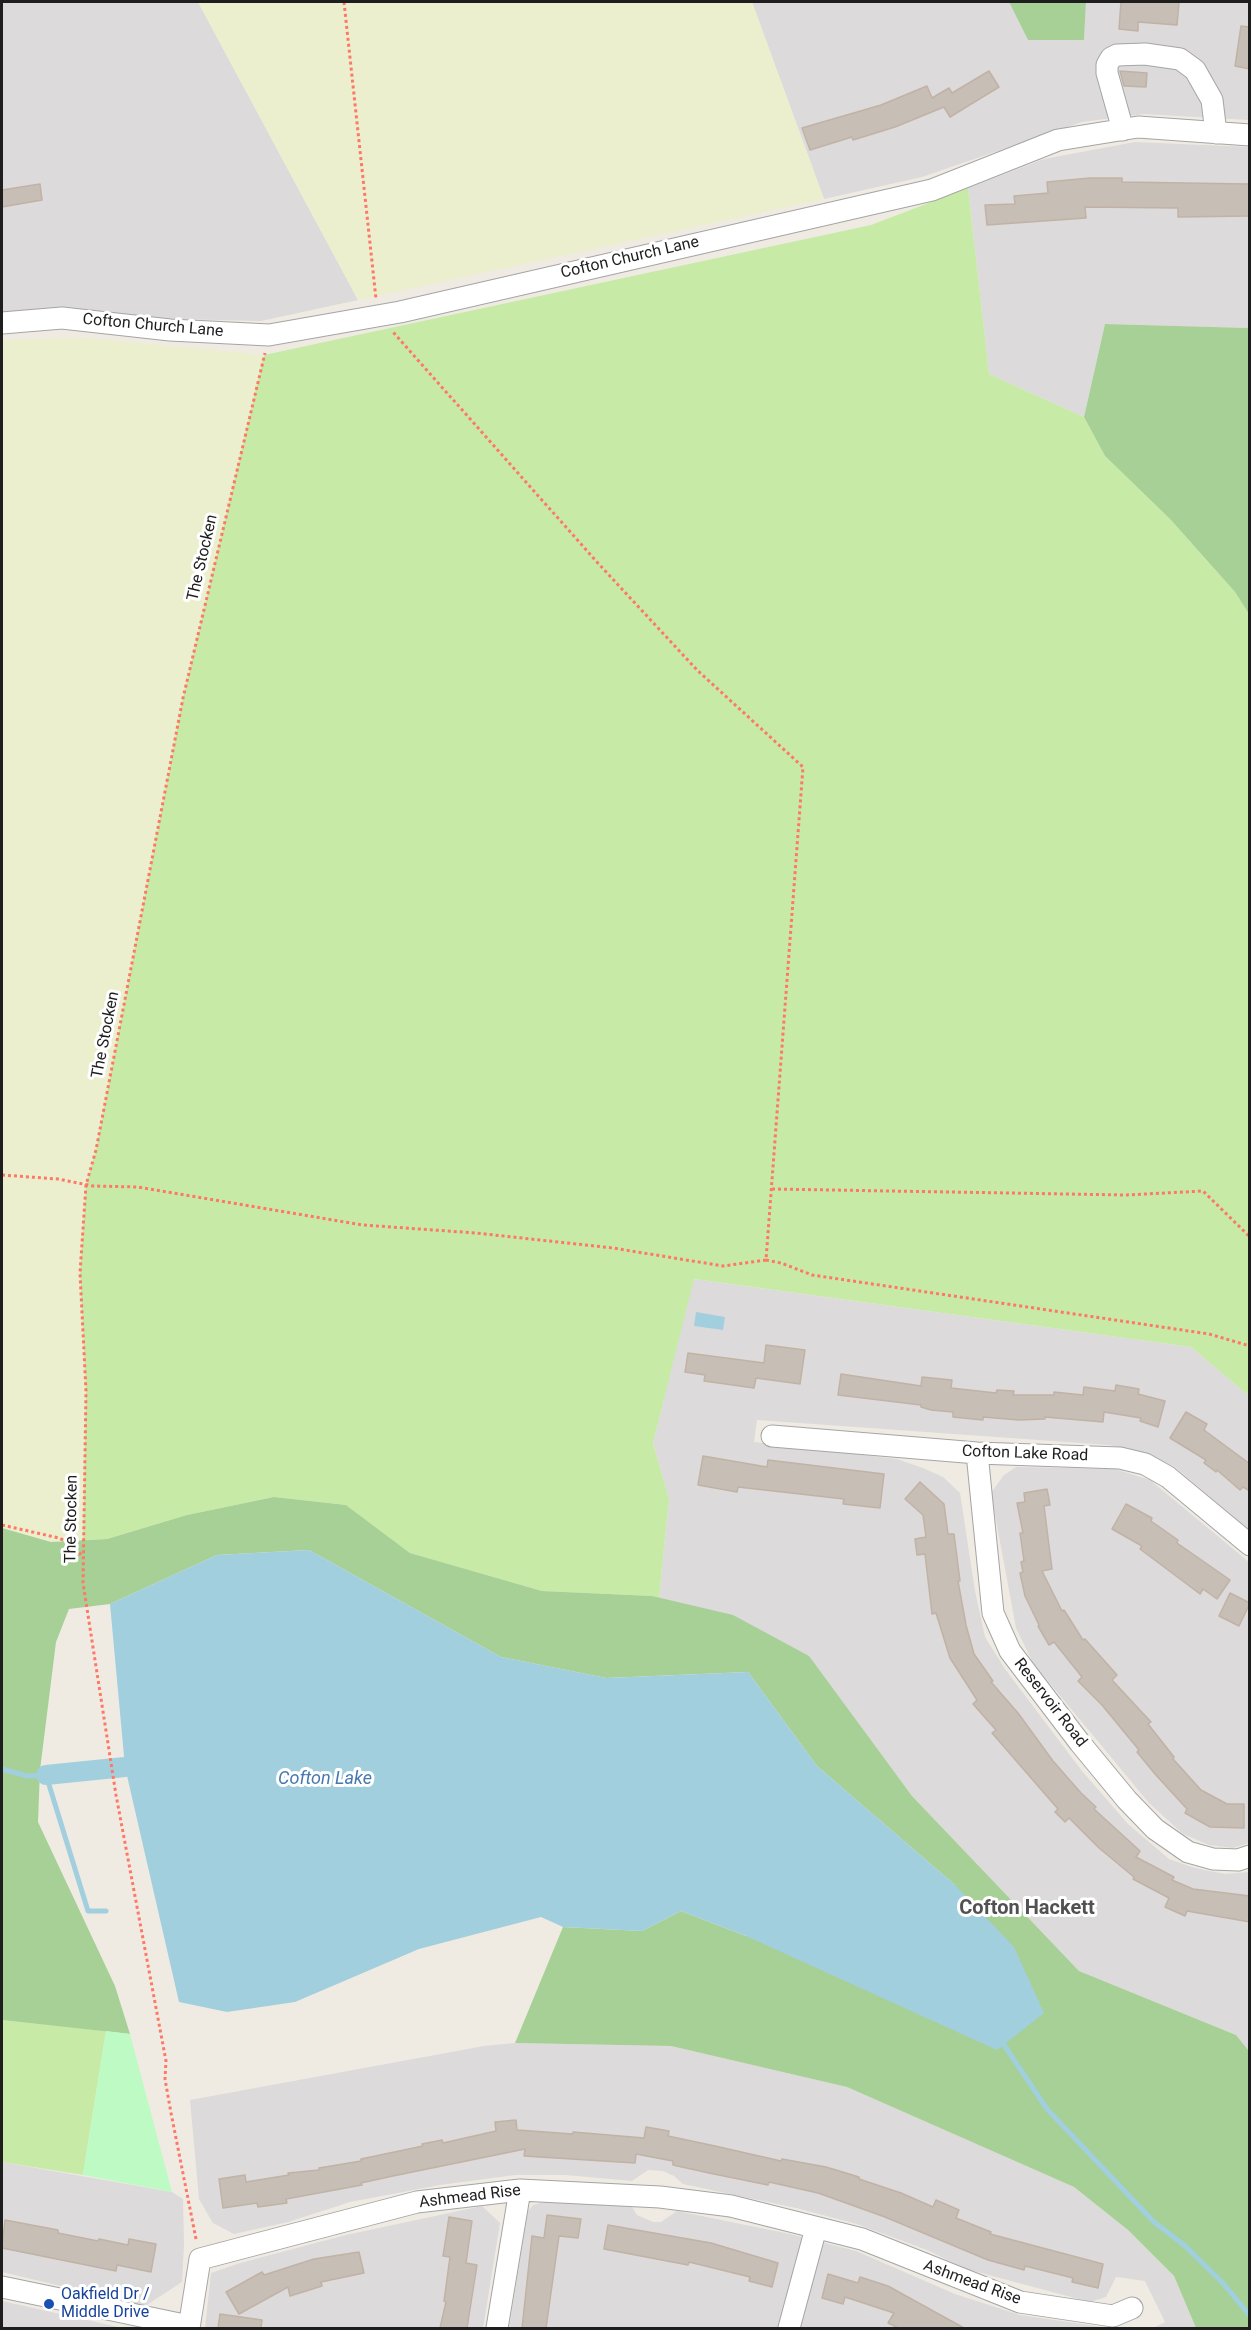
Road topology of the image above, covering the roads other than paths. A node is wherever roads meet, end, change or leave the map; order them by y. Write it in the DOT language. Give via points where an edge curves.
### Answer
graph roads {
  1 [pos="1123,130"];
  2 [pos="1216,133"];
  3 [pos="1250,135"];
  4 [pos="2,323"];
  5 [pos="772,1436"];
  6 [pos="976,1453"];
  7 [pos="1250,1545"];
  8 [pos="1250,1856"];
  9 [pos="520,2190"];
  10 [pos="816,2228"];
  11 [pos="2,2287"];
  12 [pos="1132,2308"];
  13 [pos="189,2327"];
  14 [pos="497,2328"];
  15 [pos="789,2328"];
  1 -- 2 [label="street, Cofton Church Lane" via="1138,127"];
  1 -- 2 [label="street" via="1107,65 1117,55 1145,54 1180,59 1195,70 1212,100"];
  1 -- 4 [label="street, Cofton Church Lane" via="1058,140 932,190 378,316 269,335 170,330 62,318"];
  2 -- 3 [label="street, Cofton Church Lane"];
  5 -- 6 [label="street, Cofton Lake Road"];
  6 -- 7 [label="street, Cofton Lake Road" via="1120,1458 1145,1464 1168,1477"];
  6 -- 8 [label="street, Reservoir Road" via="993,1614 1010,1651 1080,1743 1155,1829 1188,1852 1238,1860"];
  9 -- 10 [label="street, Ashmead Rise" via="672,2198 731,2206"];
  9 -- 13 [label="street, Ashmead Rise" via="417,2202 200,2259"];
  9 -- 14 [label="street"];
  10 -- 12 [label="street, Ashmead Rise" via="862,2239 1020,2302 1113,2316"];
  10 -- 15 [label="street"];
  11 -- 13 [label="street"];
}
